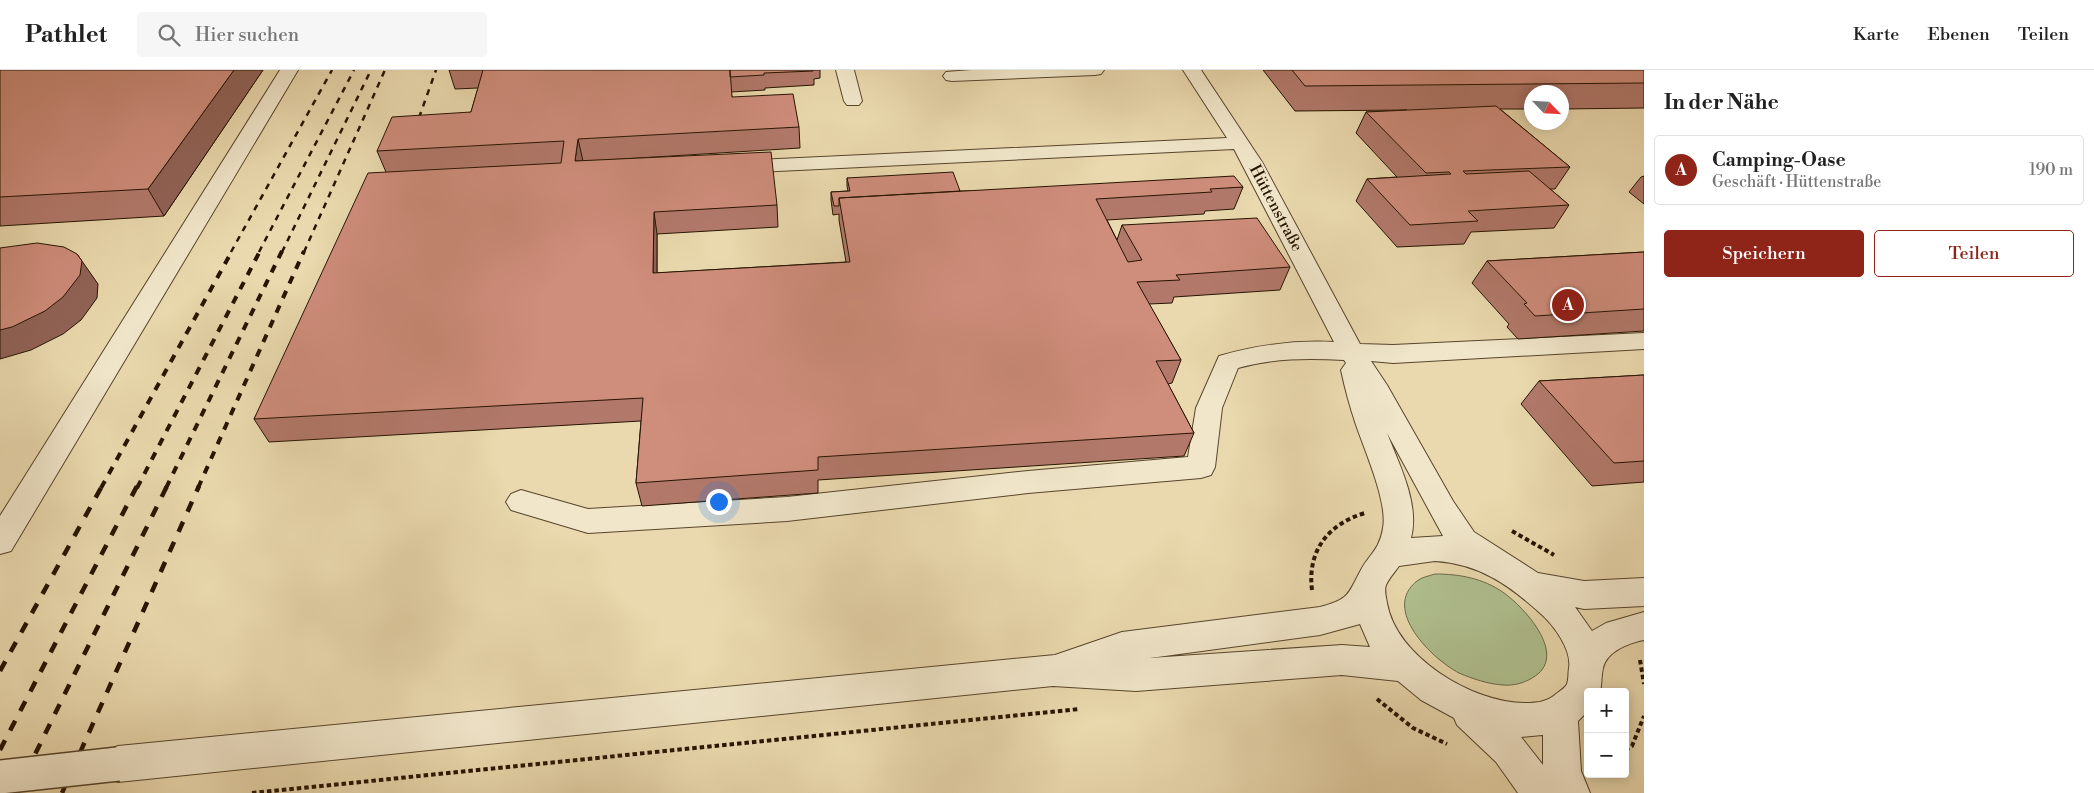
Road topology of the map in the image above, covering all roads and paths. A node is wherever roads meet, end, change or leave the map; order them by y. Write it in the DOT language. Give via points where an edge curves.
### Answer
graph roads {
  1 [pos="289,70"];
  2 [pos="845,70"];
  3 [pos="1095,70"];
  4 [pos="1192,70"];
  5 [pos="952,76"];
  6 [pos="853,101"];
  7 [pos="1240,143"];
  8 [pos="721,167"];
  9 [pos="1644,341"];
  10 [pos="1351,351"];
  11 [pos="521,502"];
  12 [pos="0,542"];
  13 [pos="1389,557"];
  14 [pos="1501,566"];
  15 [pos="1531,585"];
  16 [pos="1644,592"];
  17 [pos="1369,593"];
  18 [pos="1644,626"];
  19 [pos="1587,664"];
  20 [pos="1407,666"];
  21 [pos="1053,670"];
  22 [pos="1457,703"];
  23 [pos="1088,708"];
  24 [pos="1560,715"];
  25 [pos="1644,716"];
  26 [pos="1629,748"];
  27 [pos="0,777"];
  28 [pos="252,793"];
  29 [pos="1539,793"];
  30 [pos="1571,793"];
  1 -- 12 [label="street"];
  2 -- 6 [label="street"];
  3 -- 5 [label="street"];
  4 -- 7 [label="street, Hüttenstraße"];
  7 -- 8 [label="street"];
  7 -- 10 [label="street, Hüttenstraße"];
  9 -- 10 [label="street" via="1393,354"];
  10 -- 11 [label="street" via="1305,349 1254,355 1228,362 1208,408 1201,467 1028,482 787,509 588,521"];
  10 -- 13 [label="street, Hüttenstraße" via="1358,393 1384,464 1399,524"];
  10 -- 14 [label="street, Hüttenstraße" via="1374,385 1463,541"];
  13 -- 14 [label="street" via="1411,549 1439,547 1469,553"];
  13 -- 17 [label="street" via="1374,572"];
  14 -- 15 [label="street"];
  15 -- 16 [label="street" via="1584,595"];
  15 -- 19 [label="street" via="1557,608 1577,635"];
  17 -- 20 [label="street" via="1373,620 1391,651"];
  17 -- 21 [label="street" via="1349,614 1320,621 1122,647"];
  18 -- 19 [label="street" via="1628,628 1600,643"];
  19 -- 24 [label="street" via="1583,691"];
  20 -- 21 [label="street" via="1342,660 1136,675"];
  20 -- 22 [label="street" via="1420,679"];
  21 -- 27 [label="street, bridge"];
  22 -- 24 [label="street" via="1498,717 1535,720"];
  22 -- 29 [label="street" via="1496,735 1527,770"];
  23 -- 28 [label="path"];
  24 -- 30 [label="street" via="1562,772"];
  25 -- 26 [label="path"];
}
